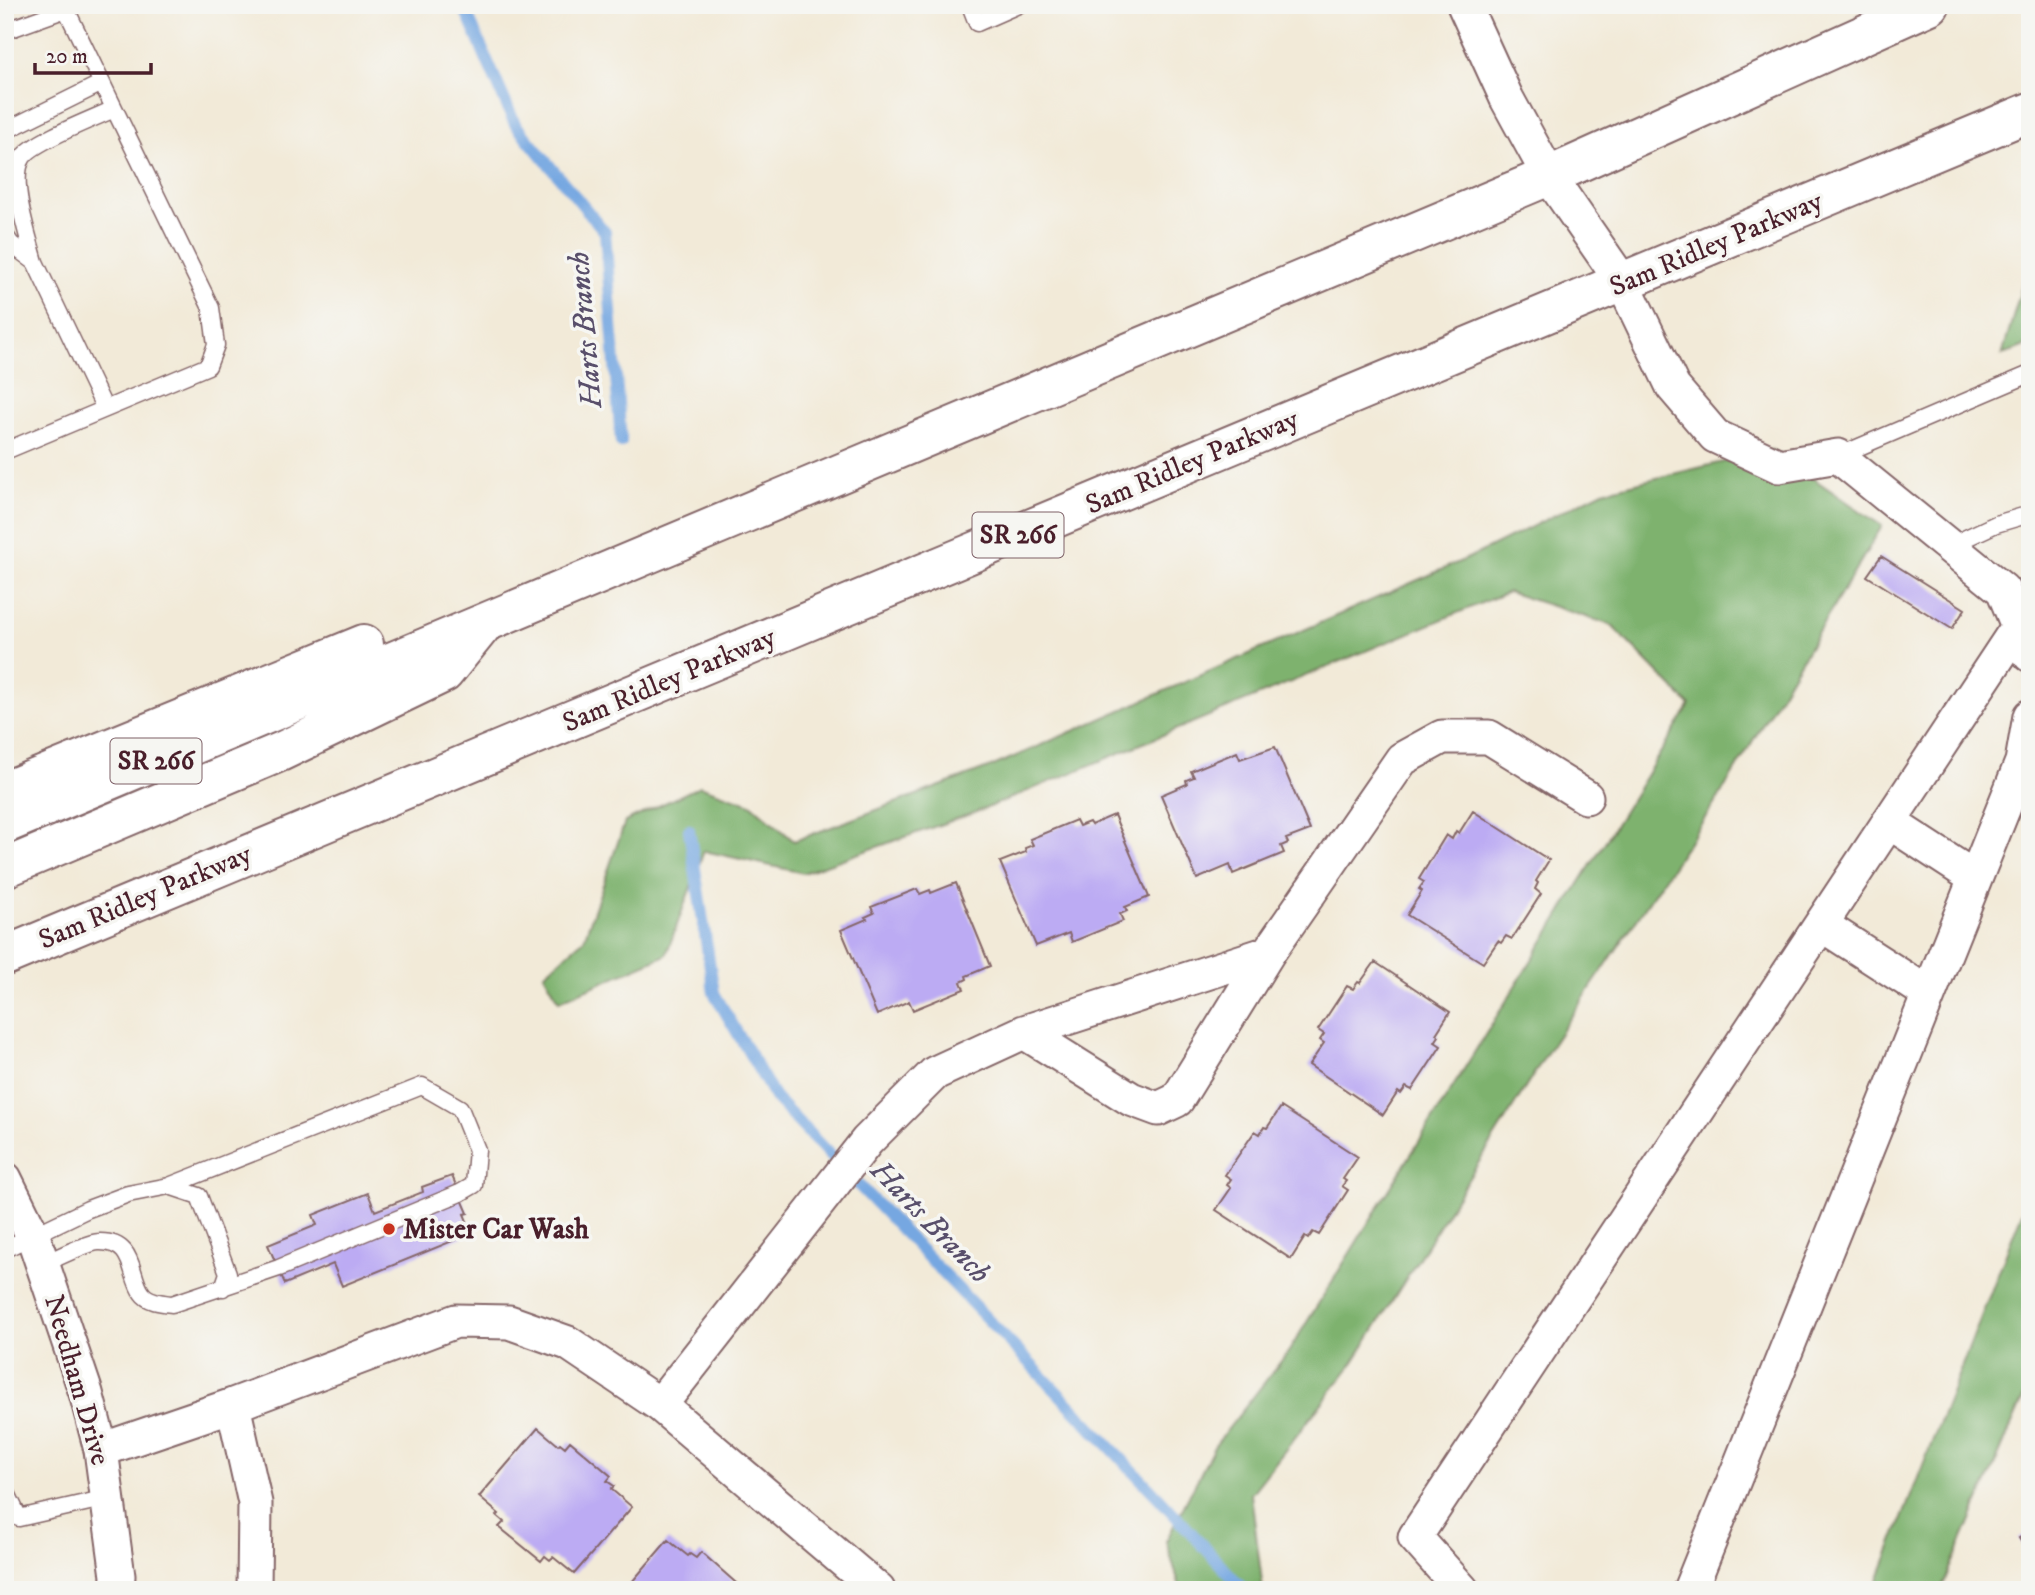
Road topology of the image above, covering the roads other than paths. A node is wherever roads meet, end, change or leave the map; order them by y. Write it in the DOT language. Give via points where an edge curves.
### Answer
graph roads {
  1 [pos="970,5"];
  2 [pos="1018,5"];
  3 [pos="1464,5"];
  4 [pos="1930,5"];
  5 [pos="5,31"];
  6 [pos="102,83"];
  7 [pos="114,109"];
  8 [pos="2030,112"];
  9 [pos="5,131"];
  10 [pos="1549,176"];
  11 [pos="5,235"];
  12 [pos="36,262"];
  13 [pos="1623,283"];
  14 [pos="2030,374"];
  15 [pos="105,409"];
  16 [pos="5,451"];
  17 [pos="1838,456"];
  18 [pos="2030,514"];
  19 [pos="1949,546"];
  20 [pos="485,622"];
  21 [pos="2024,641"];
  22 [pos="2030,716"];
  23 [pos="5,791"];
  24 [pos="1586,797"];
  25 [pos="1889,822"];
  26 [pos="5,824"];
  27 [pos="5,868"];
  28 [pos="1975,878"];
  29 [pos="1822,925"];
  30 [pos="1268,953"];
  31 [pos="9,957"];
  32 [pos="1929,994"];
  33 [pos="1024,1032"];
  34 [pos="5,1179"];
  35 [pos="169,1186"];
  36 [pos="27,1250"];
  37 [pos="223,1288"];
  38 [pos="233,1405"];
  39 [pos="660,1405"];
  40 [pos="101,1450"];
  41 [pos="5,1489"];
  42 [pos="107,1498"];
  43 [pos="12,1521"];
  44 [pos="117,1590"];
  45 [pos="254,1590"];
  46 [pos="878,1590"];
  47 [pos="1462,1590"];
  48 [pos="1690,1590"];
  1 -- 2 [label="lane" via="978,23"];
  3 -- 10 [label="street"];
  4 -- 10 [label="main road, SR 266"];
  5 -- 6 [label="lane" via="65,9"];
  6 -- 7 [label="lane"];
  6 -- 9 [label="lane"];
  7 -- 12 [label="lane" via="23,156 18,173 20,210"];
  7 -- 15 [label="lane" via="211,308 216,345 208,366"];
  8 -- 13 [label="main road, Sam Ridley Parkway / SR 266"];
  10 -- 13 [label="street"];
  10 -- 20 [label="main road, SR 266"];
  11 -- 12 [label="lane"];
  12 -- 15 [label="lane"];
  13 -- 17 [label="street" via="1673,387 1715,436 1779,466"];
  13 -- 31 [label="main road, Sam Ridley Parkway / SR 266"];
  14 -- 17 [label="lane"];
  15 -- 16 [label="lane"];
  17 -- 19 [label="street"];
  18 -- 19 [label="lane"];
  19 -- 21 [label="street" via="2003,590"];
  20 -- 23 [label="main road" via="428,623 367,643"];
  20 -- 26 [label="main road, SR 266"];
  20 -- 27 [label="main road" via="444,673 280,752"];
  21 -- 25 [label="street"];
  22 -- 28 [label="street" via="2022,762"];
  24 -- 30 [label="street" via="1489,737 1442,737 1402,759"];
  25 -- 28 [label="street"];
  25 -- 29 [label="street"];
  28 -- 32 [label="street"];
  29 -- 32 [label="street"];
  29 -- 47 [label="street" via="1415,1537"];
  30 -- 33 [label="street"];
  30 -- 33 [label="street" via="1177,1100 1158,1110 1131,1099"];
  32 -- 48 [label="street"];
  33 -- 39 [label="street" via="935,1073 867,1141"];
  34 -- 36 [label="street, Needham Drive"];
  35 -- 36 [label="lane" via="128,1194 88,1209"];
  35 -- 37 [label="lane" via="199,1196 228,1273"];
  35 -- 37 [label="lane" via="422,1086 460,1108 477,1150 474,1185"];
  36 -- 37 [label="lane" via="98,1241 115,1244 132,1264 142,1293 155,1302 172,1304"];
  36 -- 40 [label="street, Needham Drive" via="86,1393"];
  38 -- 39 [label="street" via="456,1321 509,1322 568,1343"];
  38 -- 40 [label="street"];
  38 -- 45 [label="street" via="255,1503"];
  39 -- 46 [label="street"];
  40 -- 42 [label="street, Needham Drive"];
  41 -- 43 [label="lane"];
  42 -- 43 [label="lane"];
  42 -- 44 [label="street, Needham Drive"];
}
